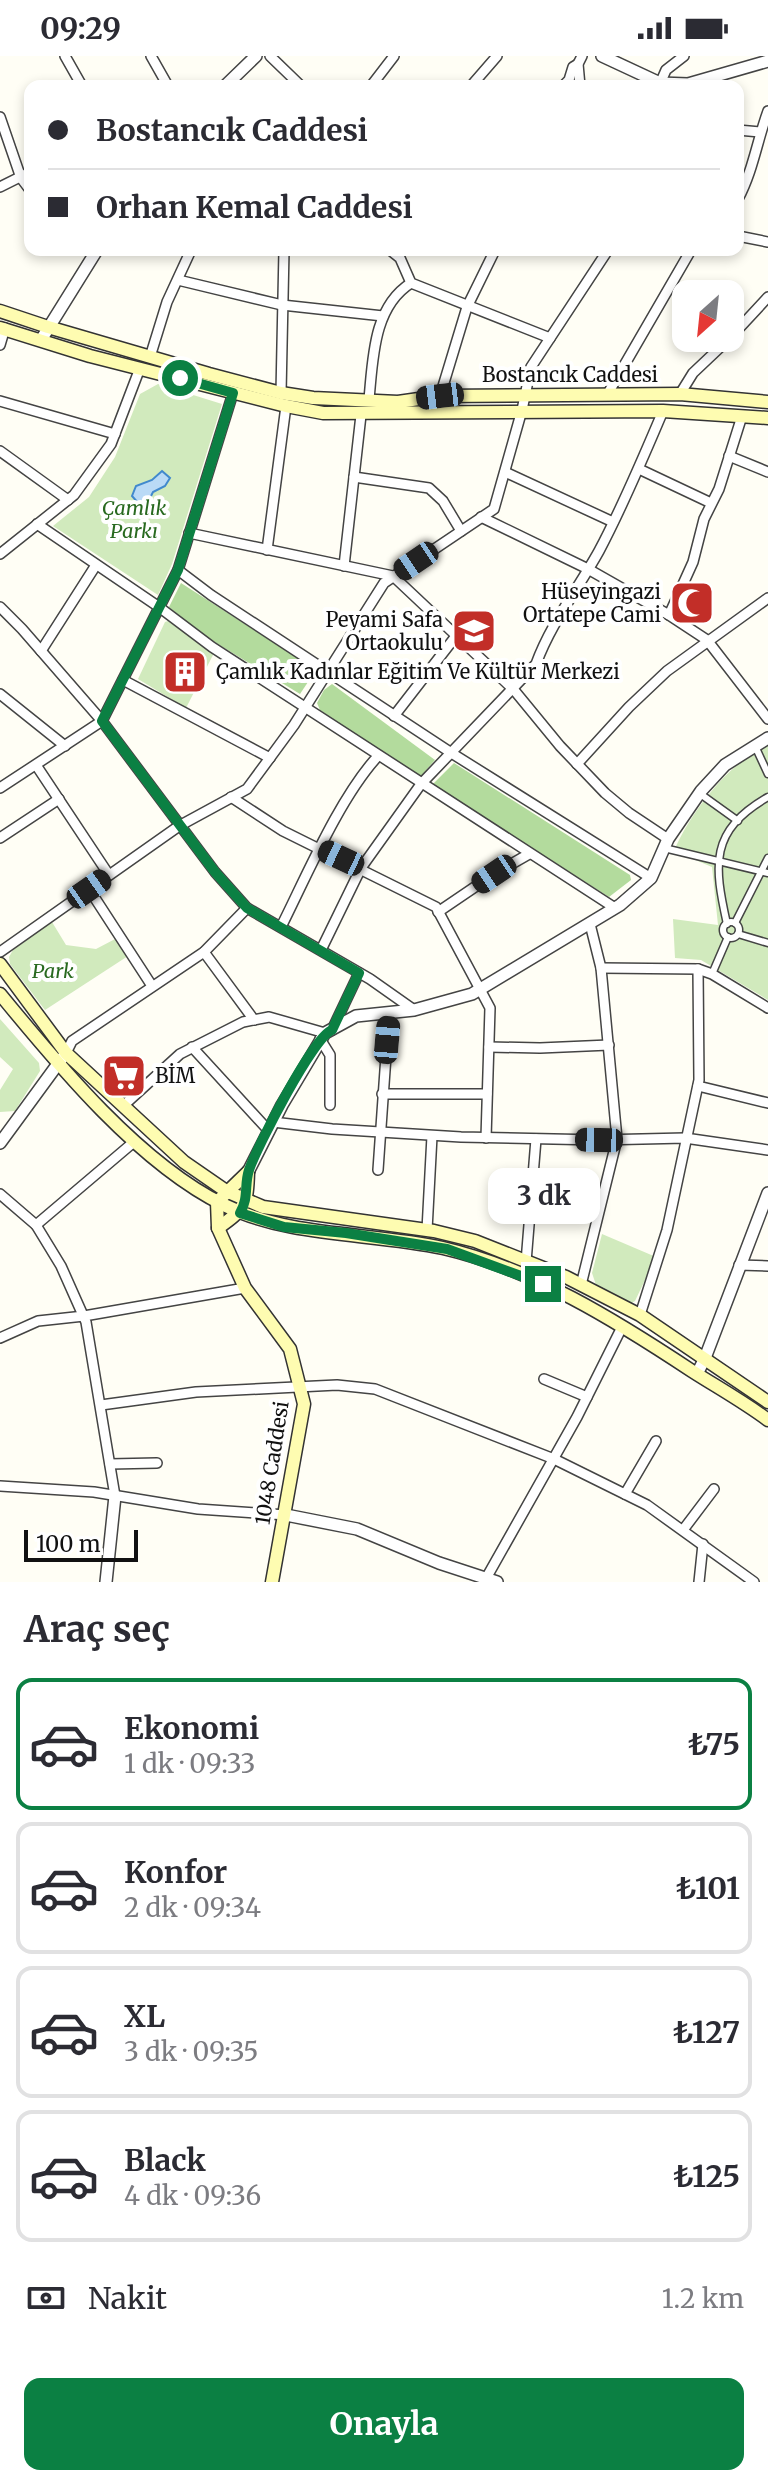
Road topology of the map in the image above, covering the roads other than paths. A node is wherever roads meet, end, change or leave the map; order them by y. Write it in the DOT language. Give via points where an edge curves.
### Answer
graph roads {
  1 [pos="65,56"];
  2 [pos="151,56"];
  3 [pos="256,56"];
  4 [pos="270,56"];
  5 [pos="394,56"];
  6 [pos="497,56"];
  7 [pos="602,56"];
  8 [pos="684,56"];
  9 [pos="580,60"];
  10 [pos="759,60"];
  11 [pos="79,80"];
  12 [pos="165,80"];
  13 [pos="231,80"];
  14 [pos="295,80"];
  15 [pos="376,80"];
  16 [pos="476,80"];
  17 [pos="569,80"];
  18 [pos="650,80"];
  19 [pos="662,80"];
  20 [pos="700,80"];
  21 [pos="768,113"];
  22 [pos="0,117"];
  23 [pos="744,131"];
  24 [pos="760,132"];
  25 [pos="24,171"];
  26 [pos="24,176"];
  27 [pos="0,187"];
  28 [pos="744,188"];
  29 [pos="744,237"];
  30 [pos="768,242"];
  31 [pos="92,256"];
  32 [pos="188,256"];
  33 [pos="284,256"];
  34 [pos="398,256"];
  35 [pos="492,256"];
  36 [pos="604,256"];
  37 [pos="688,256"];
  38 [pos="178,280"];
  39 [pos="411,283"];
  40 [pos="768,297"];
  41 [pos="282,305"];
  42 [pos="467,307"];
  43 [pos="0,311"];
  44 [pos="383,316"];
  45 [pos="744,323"];
  46 [pos="48,327"];
  47 [pos="2,328"];
  48 [pos="550,338"];
  49 [pos="41,340"];
  50 [pos="0,345"];
  51 [pos="715,352"];
  52 [pos="150,357"];
  53 [pos="140,368"];
  54 [pos="233,393"];
  55 [pos="281,393"];
  56 [pos="680,394"];
  57 [pos="525,395"];
  58 [pos="607,395"];
  59 [pos="440,396"];
  60 [pos="369,399"];
  61 [pos="0,401"];
  62 [pos="768,402"];
  63 [pos="286,406"];
  64 [pos="522,410"];
  65 [pos="663,411"];
  66 [pos="361,415"];
  67 [pos="742,416"];
  68 [pos="768,418"];
  69 [pos="115,434"];
  70 [pos="0,451"];
  71 [pos="729,456"];
  72 [pos="639,469"];
  73 [pos="505,472"];
  74 [pos="768,472"];
  75 [pos="354,477"];
  76 [pos="68,500"];
  77 [pos="711,503"];
  78 [pos="481,517"];
  79 [pos="613,522"];
  80 [pos="37,524"];
  81 [pos="461,531"];
  82 [pos="189,533"];
  83 [pos="267,550"];
  84 [pos="0,554"];
  85 [pos="96,565"];
  86 [pos="344,566"];
  87 [pos="588,569"];
  88 [pos="178,570"];
  89 [pos="393,576"];
  90 [pos="768,598"];
  91 [pos="0,607"];
  92 [pos="159,607"];
  93 [pos="669,615"];
  94 [pos="456,636"];
  95 [pos="707,640"];
  96 [pos="41,651"];
  97 [pos="327,672"];
  98 [pos="123,680"];
  99 [pos="514,690"];
  100 [pos="0,694"];
  101 [pos="306,705"];
  102 [pos="394,716"];
  103 [pos="768,719"];
  104 [pos="102,721"];
  105 [pos="768,738"];
  106 [pos="65,746"];
  107 [pos="755,746"];
  108 [pos="453,754"];
  109 [pos="378,756"];
  110 [pos="270,758"];
  111 [pos="577,764"];
  112 [pos="36,765"];
  113 [pos="768,774"];
  114 [pos="421,784"];
  115 [pos="1,787"];
  116 [pos="699,793"];
  117 [pos="231,797"];
  118 [pos="768,797"];
  119 [pos="59,799"];
  120 [pos="738,821"];
  121 [pos="179,826"];
  122 [pos="0,838"];
  123 [pos="666,844"];
  124 [pos="320,849"];
  125 [pos="529,854"];
  126 [pos="768,858"];
  127 [pos="718,861"];
  128 [pos="361,868"];
  129 [pos="759,872"];
  130 [pos="768,873"];
  131 [pos="109,875"];
  132 [pos="651,878"];
  133 [pos="89,889"];
  134 [pos="247,908"];
  135 [pos="615,908"];
  136 [pos="438,912"];
  137 [pos="731,923"];
  138 [pos="590,924"];
  139 [pos="281,927"];
  140 [pos="738,934"];
  141 [pos="728,937"];
  142 [pos="768,943"];
  143 [pos="321,950"];
  144 [pos="0,952"];
  145 [pos="204,952"];
  146 [pos="0,964"];
  147 [pos="601,968"];
  148 [pos="698,969"];
  149 [pos="359,973"];
  150 [pos="712,974"];
  151 [pos="152,986"];
  152 [pos="482,988"];
  153 [pos="0,994"];
  154 [pos="768,1008"];
  155 [pos="414,1010"];
  156 [pos="389,1013"];
  157 [pos="254,1020"];
  158 [pos="326,1034"];
  159 [pos="609,1045"];
  160 [pos="192,1047"];
  161 [pos="489,1047"];
  162 [pos="66,1053"];
  163 [pos="57,1064"];
  164 [pos="698,1086"];
  165 [pos="382,1094"];
  166 [pos="487,1094"];
  167 [pos="768,1103"];
  168 [pos="330,1105"];
  169 [pos="123,1106"];
  170 [pos="271,1127"];
  171 [pos="379,1132"];
  172 [pos="432,1136"];
  173 [pos="486,1138"];
  174 [pos="685,1138"];
  175 [pos="536,1139"];
  176 [pos="617,1139"];
  177 [pos="135,1141"];
  178 [pos="0,1143"];
  179 [pos="768,1150"];
  180 [pos="378,1170"];
  181 [pos="248,1172"];
  182 [pos="768,1193"];
  183 [pos="0,1194"];
  184 [pos="222,1196"];
  185 [pos="244,1206"];
  186 [pos="36,1225"];
  187 [pos="218,1228"];
  188 [pos="427,1230"];
  189 [pos="526,1262"];
  190 [pos="739,1265"];
  191 [pos="768,1266"];
  192 [pos="581,1285"];
  193 [pos="245,1288"];
  194 [pos="640,1315"];
  195 [pos="84,1316"];
  196 [pos="622,1327"];
  197 [pos="0,1338"];
  198 [pos="705,1358"];
  199 [pos="697,1374"];
  200 [pos="544,1379"];
  201 [pos="301,1386"];
  202 [pos="587,1397"];
  203 [pos="768,1402"];
  204 [pos="101,1405"];
  205 [pos="768,1420"];
  206 [pos="656,1441"];
  207 [pos="554,1459"];
  208 [pos="157,1463"];
  209 [pos="110,1464"];
  210 [pos="0,1486"];
  211 [pos="714,1489"];
  212 [pos="625,1494"];
  213 [pos="115,1496"];
  214 [pos="286,1515"];
  215 [pos="683,1530"];
  216 [pos="703,1544"];
  217 [pos="489,1580"];
  218 [pos="106,1582"];
  219 [pos="272,1582"];
  220 [pos="699,1582"];
  221 [pos="754,1582"];
  1 -- 11 [label="street"];
  2 -- 12 [label="street"];
  3 -- 13 [label="street"];
  4 -- 14 [label="street"];
  5 -- 15 [label="street"];
  6 -- 16 [label="street"];
  7 -- 18 [label="street"];
  8 -- 19 [label="street"];
  9 -- 17 [label="street"];
  10 -- 20 [label="street"];
  21 -- 24 [label="street"];
  22 -- 25 [label="street"];
  23 -- 24 [label="street"];
  24 -- 28 [label="street"];
  26 -- 27 [label="street"];
  29 -- 30 [label="street"];
  31 -- 46 [label="street"];
  32 -- 38 [label="street"];
  33 -- 41 [label="street"];
  34 -- 39 [label="street"];
  35 -- 42 [label="street"];
  36 -- 48 [label="street"];
  37 -- 58 [label="street"];
  38 -- 41 [label="street"];
  38 -- 52 [label="street"];
  39 -- 42 [label="street"];
  39 -- 44 [label="street" via="397,291"];
  40 -- 45 [label="street"];
  41 -- 44 [label="street"];
  41 -- 55 [label="street"];
  42 -- 48 [label="street"];
  42 -- 59 [label="street"];
  43 -- 46 [label="main road, Bostancık Caddesi"];
  44 -- 60 [label="street"];
  46 -- 49 [label="street"];
  46 -- 52 [label="main road, Bostancık Caddesi"];
  47 -- 49 [label="main road, Bostancık Caddesi"];
  47 -- 50 [label="street"];
  48 -- 57 [label="street" via="531,367"];
  49 -- 53 [label="main road, Bostancık Caddesi"];
  51 -- 56 [label="street"];
  52 -- 55 [label="main road, Bostancık Caddesi"];
  53 -- 54 [label="main road, Bostancık Caddesi"];
  53 -- 69 [label="street"];
  54 -- 63 [label="main road, Bostancık Caddesi"];
  54 -- 82 [label="street"];
  55 -- 60 [label="main road, Bostancık Caddesi"];
  56 -- 58 [label="main road, Bostancık Caddesi"];
  56 -- 62 [label="main road, Bostancık Caddesi"];
  57 -- 58 [label="main road, Bostancık Caddesi"];
  57 -- 59 [label="main road, Bostancık Caddesi"];
  57 -- 64 [label="street"];
  59 -- 60 [label="main road, Bostancık Caddesi" via="398,402"];
  61 -- 69 [label="street"];
  63 -- 66 [label="main road, Bostancık Caddesi"];
  63 -- 83 [label="street"];
  64 -- 65 [label="main road, Bostancık Caddesi"];
  64 -- 66 [label="main road, Bostancık Caddesi"];
  64 -- 73 [label="street"];
  65 -- 67 [label="main road, Bostancık Caddesi"];
  65 -- 72 [label="street"];
  66 -- 75 [label="street"];
  67 -- 68 [label="main road, Bostancık Caddesi"];
  67 -- 71 [label="street"];
  69 -- 76 [label="street"];
  70 -- 76 [label="street"];
  71 -- 74 [label="street"];
  71 -- 77 [label="street"];
  72 -- 77 [label="street"];
  72 -- 79 [label="street"];
  73 -- 78 [label="street" via="494,509"];
  73 -- 79 [label="street"];
  75 -- 81 [label="street" via="429,488"];
  75 -- 86 [label="street"];
  76 -- 80 [label="street"];
  77 -- 93 [label="street"];
  78 -- 81 [label="street"];
  78 -- 87 [label="street"];
  79 -- 87 [label="street"];
  80 -- 84 [label="street"];
  80 -- 85 [label="street"];
  81 -- 89 [label="street"];
  82 -- 83 [label="street"];
  82 -- 88 [label="street"];
  83 -- 86 [label="street"];
  85 -- 92 [label="street"];
  85 -- 96 [label="street"];
  86 -- 89 [label="street"];
  87 -- 93 [label="street"];
  87 -- 99 [label="street" via="536,664"];
  88 -- 92 [label="street"];
  88 -- 97 [label="street"];
  89 -- 94 [label="street"];
  89 -- 97 [label="street"];
  90 -- 95 [label="street"];
  91 -- 96 [label="street"];
  92 -- 98 [label="street"];
  92 -- 101 [label="street"];
  93 -- 95 [label="street"];
  94 -- 99 [label="street"];
  94 -- 102 [label="street"];
  95 -- 103 [label="street"];
  95 -- 111 [label="street" via="647,689"];
  96 -- 104 [label="street"];
  97 -- 101 [label="street"];
  97 -- 102 [label="street"];
  98 -- 104 [label="street"];
  98 -- 110 [label="street"];
  99 -- 108 [label="street"];
  99 -- 111 [label="street"];
  100 -- 106 [label="street"];
  101 -- 109 [label="street"];
  101 -- 110 [label="street"];
  102 -- 108 [label="street"];
  104 -- 106 [label="street"];
  104 -- 121 [label="street"];
  105 -- 107 [label="street"];
  106 -- 112 [label="street"];
  107 -- 113 [label="street"];
  107 -- 116 [label="street" via="725,765"];
  108 -- 114 [label="street"];
  108 -- 132 [label="street"];
  109 -- 114 [label="street"];
  109 -- 124 [label="street"];
  110 -- 117 [label="street" via="247,789"];
  111 -- 123 [label="street"];
  112 -- 115 [label="street"];
  112 -- 119 [label="street"];
  114 -- 125 [label="street"];
  114 -- 128 [label="street"];
  116 -- 120 [label="street"];
  116 -- 123 [label="street"];
  117 -- 121 [label="street"];
  117 -- 124 [label="street"];
  118 -- 120 [label="street"];
  119 -- 122 [label="street"];
  119 -- 131 [label="street"];
  120 -- 127 [label="street" via="725,838"];
  121 -- 131 [label="street"];
  121 -- 134 [label="street"];
  123 -- 127 [label="street"];
  123 -- 132 [label="street"];
  124 -- 128 [label="street"];
  124 -- 139 [label="street"];
  125 -- 135 [label="street"];
  125 -- 136 [label="street"];
  126 -- 129 [label="street"];
  127 -- 129 [label="street"];
  127 -- 137 [label="street"];
  128 -- 136 [label="street"];
  128 -- 143 [label="street"];
  129 -- 130 [label="street"];
  129 -- 137 [label="street"];
  131 -- 133 [label="street"];
  132 -- 135 [label="street"];
  133 -- 144 [label="street"];
  133 -- 151 [label="street"];
  134 -- 139 [label="street"];
  134 -- 145 [label="street"];
  135 -- 138 [label="street"];
  136 -- 152 [label="street"];
  137 -- 140 [label="street"];
  137 -- 141 [label="street" via="724,930"];
  138 -- 147 [label="street"];
  138 -- 152 [label="street"];
  139 -- 143 [label="street"];
  140 -- 141 [label="street"];
  140 -- 142 [label="street"];
  141 -- 150 [label="street"];
  143 -- 149 [label="street"];
  145 -- 151 [label="street"];
  145 -- 157 [label="street"];
  146 -- 162 [label="main road"];
  147 -- 148 [label="street"];
  147 -- 159 [label="street"];
  148 -- 150 [label="street"];
  148 -- 164 [label="street"];
  149 -- 155 [label="street"];
  149 -- 158 [label="street"];
  150 -- 154 [label="street"];
  151 -- 162 [label="street" via="72,1041"];
  152 -- 155 [label="street"];
  152 -- 161 [label="street" via="490,1008"];
  153 -- 163 [label="main road"];
  155 -- 156 [label="street"];
  156 -- 158 [label="street" via="356,1016"];
  156 -- 165 [label="street"];
  157 -- 158 [label="street" via="269,1017"];
  157 -- 160 [label="street"];
  158 -- 168 [label="street"];
  158 -- 170 [label="street"];
  159 -- 161 [label="street"];
  159 -- 176 [label="street"];
  160 -- 169 [label="street"];
  160 -- 170 [label="street"];
  161 -- 166 [label="street"];
  162 -- 163 [label="street"];
  162 -- 169 [label="main road"];
  163 -- 177 [label="main road"];
  163 -- 178 [label="street"];
  164 -- 167 [label="street"];
  164 -- 174 [label="street"];
  165 -- 166 [label="street"];
  165 -- 171 [label="street"];
  166 -- 173 [label="street"];
  169 -- 184 [label="main road"];
  170 -- 171 [label="street"];
  170 -- 181 [label="street"];
  171 -- 172 [label="street"];
  171 -- 180 [label="street"];
  172 -- 173 [label="street"];
  172 -- 188 [label="street"];
  173 -- 175 [label="street"];
  174 -- 176 [label="street"];
  174 -- 179 [label="street"];
  174 -- 194 [label="street" via="667,1230"];
  175 -- 176 [label="street"];
  175 -- 189 [label="street"];
  176 -- 192 [label="street"];
  177 -- 184 [label="main road" via="195,1188"];
  177 -- 186 [label="street"];
  181 -- 184 [label="main road"];
  181 -- 185 [label="main road"];
  182 -- 190 [label="street"];
  183 -- 186 [label="street"];
  184 -- 185 [label="main road"];
  184 -- 187 [label="main road, 1048 Caddesi"];
  185 -- 187 [label="main road"];
  185 -- 188 [label="main road"];
  185 -- 196 [label="main road" via="284,1227 447,1249 543,1284"];
  186 -- 195 [label="street"];
  187 -- 193 [label="main road, 1048 Caddesi"];
  188 -- 189 [label="main road" via="475,1241"];
  189 -- 192 [label="main road"];
  190 -- 191 [label="street"];
  190 -- 198 [label="street"];
  192 -- 194 [label="main road"];
  193 -- 195 [label="street"];
  193 -- 201 [label="main road, 1048 Caddesi" via="290,1349"];
  194 -- 198 [label="main road"];
  195 -- 197 [label="street" via="38,1321"];
  195 -- 204 [label="street"];
  196 -- 199 [label="main road"];
  196 -- 202 [label="street"];
  198 -- 199 [label="street"];
  198 -- 203 [label="main road"];
  199 -- 205 [label="main road"];
  200 -- 202 [label="street"];
  201 -- 204 [label="street"];
  201 -- 207 [label="street" via="375,1389"];
  201 -- 214 [label="main road, 1048 Caddesi" via="304,1404"];
  202 -- 207 [label="street"];
  204 -- 209 [label="street"];
  206 -- 212 [label="street"];
  207 -- 212 [label="street"];
  207 -- 217 [label="street"];
  208 -- 209 [label="street"];
  209 -- 213 [label="street"];
  210 -- 213 [label="street"];
  211 -- 215 [label="street"];
  212 -- 215 [label="street"];
  213 -- 214 [label="street"];
  213 -- 218 [label="street"];
  214 -- 217 [label="street" via="357,1529"];
  214 -- 219 [label="main road, 1048 Caddesi"];
  215 -- 216 [label="street"];
  216 -- 220 [label="street"];
  216 -- 221 [label="street"];
}
